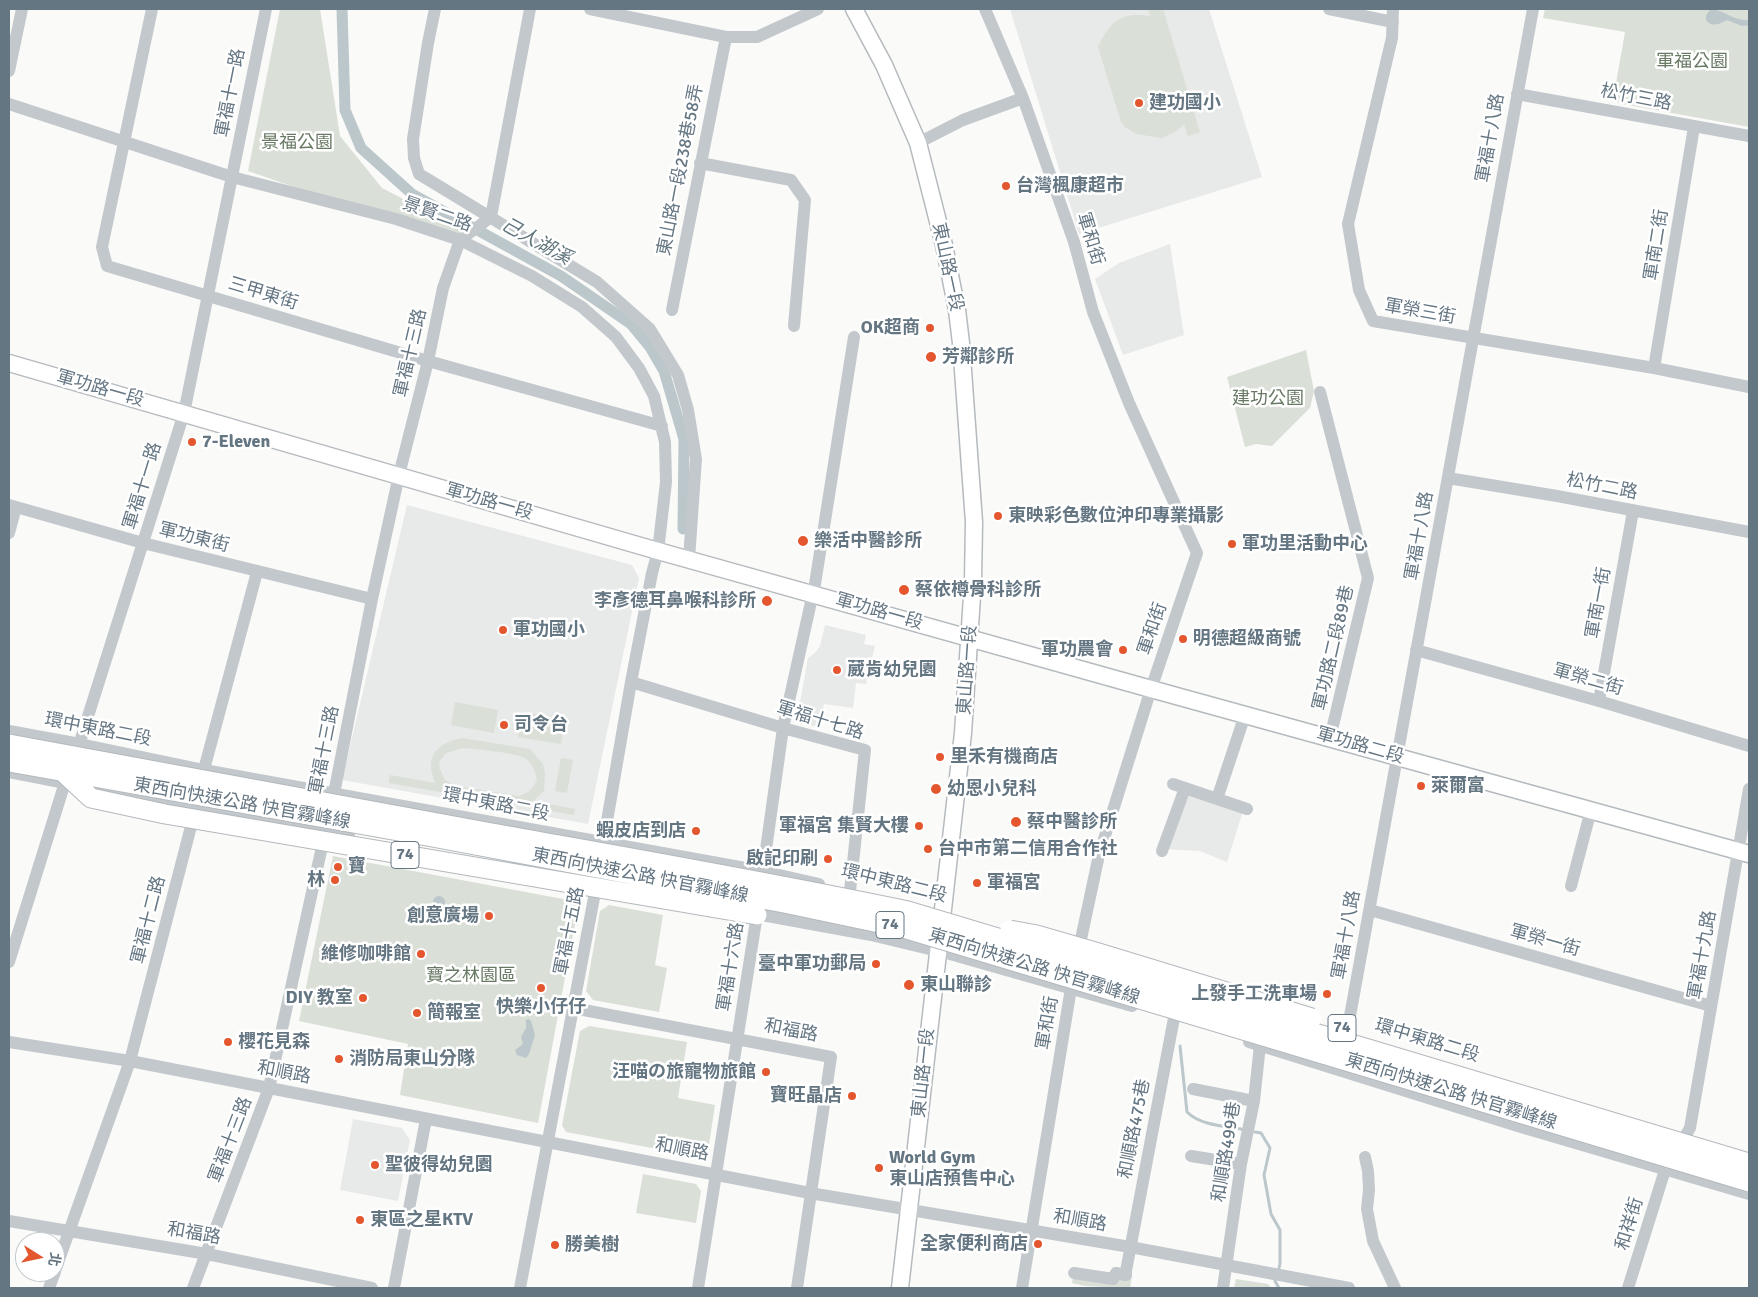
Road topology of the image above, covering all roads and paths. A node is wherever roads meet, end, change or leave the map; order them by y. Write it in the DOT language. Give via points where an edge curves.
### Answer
graph roads {
  1 [pos="22,9"];
  2 [pos="152,9"];
  3 [pos="266,9"];
  4 [pos="435,9"];
  5 [pos="530,9"];
  6 [pos="590,9"];
  7 [pos="818,9"];
  8 [pos="854,9"];
  9 [pos="985,9"];
  10 [pos="1329,9"];
  11 [pos="1394,9"];
  12 [pos="1533,9"];
  13 [pos="1393,22"];
  14 [pos="726,37"];
  15 [pos="9,71"];
  16 [pos="1517,94"];
  17 [pos="1023,98"];
  18 [pos="9,104"];
  19 [pos="1694,127"];
  20 [pos="1749,136"];
  21 [pos="124,142"];
  22 [pos="918,143"];
  23 [pos="700,163"];
  24 [pos="232,177"];
  25 [pos="491,217"];
  26 [pos="460,240"];
  27 [pos="208,296"];
  28 [pos="672,310"];
  29 [pos="794,326"];
  30 [pos="854,337"];
  31 [pos="1473,339"];
  32 [pos="428,361"];
  33 [pos="9,363"];
  34 [pos="1654,368"];
  35 [pos="1749,387"];
  36 [pos="1320,392"];
  37 [pos="184,413"];
  38 [pos="662,426"];
  39 [pos="399,476"];
  40 [pos="1448,478"];
  41 [pos="12,506"];
  42 [pos="1633,511"];
  43 [pos="1749,532"];
  44 [pos="9,533"];
  45 [pos="143,543"];
  46 [pos="658,551"];
  47 [pos="689,559"];
  48 [pos="257,572"];
  49 [pos="813,593"];
  50 [pos="372,599"];
  51 [pos="970,638"];
  52 [pos="1416,650"];
  53 [pos="631,682"];
  54 [pos="1151,689"];
  55 [pos="1600,701"];
  56 [pos="1246,715"];
  57 [pos="783,728"];
  58 [pos="9,731"];
  59 [pos="1330,738"];
  60 [pos="9,744"];
  61 [pos="80,744"];
  62 [pos="1749,746"];
  63 [pos="1397,757"];
  64 [pos="9,762"];
  65 [pos="204,770"];
  66 [pos="9,772"];
  67 [pos="64,777"];
  68 [pos="1749,789"];
  69 [pos="335,793"];
  70 [pos="1217,799"];
  71 [pos="195,808"];
  72 [pos="1247,809"];
  73 [pos="1591,810"];
  74 [pos="326,832"];
  75 [pos="604,843"];
  76 [pos="429,850"];
  77 [pos="1162,851"];
  78 [pos="1744,852"];
  79 [pos="762,871"];
  80 [pos="597,880"];
  81 [pos="1571,886"];
  82 [pos="850,891"];
  83 [pos="595,895"];
  84 [pos="1370,910"];
  85 [pos="757,915"];
  86 [pos="937,915"];
  87 [pos="938,952"];
  88 [pos="1078,952"];
  89 [pos="9,962"];
  90 [pos="1071,989"];
  91 [pos="1712,1006"];
  92 [pos="573,1008"];
  93 [pos="1174,1018"];
  94 [pos="1347,1035"];
  95 [pos="737,1038"];
  96 [pos="9,1042"];
  97 [pos="1260,1045"];
  98 [pos="130,1062"];
  99 [pos="1340,1070"];
  100 [pos="269,1088"];
  101 [pos="1193,1089"];
  102 [pos="1254,1101"];
  103 [pos="426,1119"];
  104 [pos="1687,1133"];
  105 [pos="547,1142"];
  106 [pos="1749,1150"];
  107 [pos="1191,1156"];
  108 [pos="1365,1157"];
  109 [pos="1749,1157"];
  110 [pos="1749,1163"];
  111 [pos="1242,1164"];
  112 [pos="1665,1170"];
  113 [pos="715,1174"];
  114 [pos="1749,1182"];
  115 [pos="810,1193"];
  116 [pos="1749,1194"];
  117 [pos="908,1209"];
  118 [pos="9,1221"];
  119 [pos="1031,1230"];
  120 [pos="70,1231"];
  121 [pos="65,1245"];
  122 [pos="1130,1247"];
  123 [pos="207,1254"];
  124 [pos="1227,1266"];
  125 [pos="1074,1273"];
  126 [pos="335,1285"];
  127 [pos="194,1288"];
  128 [pos="372,1288"];
  129 [pos="394,1288"];
  130 [pos="520,1288"];
  131 [pos="698,1288"];
  132 [pos="797,1288"];
  133 [pos="900,1288"];
  134 [pos="1022,1288"];
  135 [pos="1223,1288"];
  136 [pos="1349,1288"];
  137 [pos="1395,1288"];
  138 [pos="1628,1288"];
  1 -- 15 [label="street"];
  2 -- 21 [label="street, 三甲東街"];
  3 -- 24 [label="street, 軍福十一路"];
  4 -- 25 [label="street" via="413,139 414,158 419,174"];
  5 -- 25 [label="street"];
  6 -- 14 [label="street"];
  7 -- 14 [label="street" via="757,37"];
  8 -- 22 [label="main road, 東山路一段" via="884,65"];
  9 -- 17 [label="street, 軍和街"];
  10 -- 13 [label="street"];
  11 -- 13 [label="street, 軍榮三街"];
  12 -- 16 [label="street, 軍福十八路"];
  13 -- 31 [label="street, 軍榮三街" via="1392,38 1348,224 1359,290 1373,322"];
  14 -- 23 [label="street, 東山路一段238巷58弄"];
  16 -- 19 [label="street, 松竹三路"];
  16 -- 31 [label="street, 軍福十八路"];
  17 -- 22 [label="street" via="963,120"];
  17 -- 54 [label="street, 軍和街" via="1074,242 1093,312 1129,403 1197,553"];
  18 -- 21 [label="street, 景賢二路"];
  19 -- 20 [label="street, 松竹三路"];
  19 -- 34 [label="street, 軍南二街"];
  21 -- 24 [label="street, 景賢二路"];
  21 -- 27 [label="street, 三甲東街" via="102,247 107,266"];
  22 -- 51 [label="main road, 東山路一段" via="944,245 961,343 974,522"];
  23 -- 28 [label="street, 東山路一段238巷58弄"];
  23 -- 29 [label="street" via="791,180 805,200"];
  24 -- 26 [label="street, 景賢二路" via="396,219"];
  24 -- 27 [label="street, 軍福十一路"];
  25 -- 26 [label="street"];
  25 -- 47 [label="street" via="598,282 650,329 678,374 696,459"];
  26 -- 32 [label="street, 軍福十三路" via="443,288"];
  26 -- 38 [label="street, 景賢二路" via="532,276 582,307 602,324 639,368 654,396"];
  27 -- 32 [label="street, 三甲東街"];
  27 -- 37 [label="street, 軍福十一路"];
  30 -- 49 [label="street, 軍福十六路"];
  31 -- 34 [label="street, 軍榮三街"];
  31 -- 40 [label="street, 軍福十八路"];
  32 -- 38 [label="street, 三甲東街"];
  32 -- 39 [label="street, 軍福十三路"];
  33 -- 37 [label="main road, 軍功路一段"];
  34 -- 35 [label="street, 軍榮三街"];
  36 -- 59 [label="street, 軍功路二段89巷" via="1368,578"];
  37 -- 39 [label="main road, 軍功路一段"];
  37 -- 45 [label="street, 軍福十一路"];
  38 -- 46 [label="street, 景賢二路" via="666,482"];
  39 -- 46 [label="main road, 軍功路一段"];
  39 -- 50 [label="street, 軍福十三路"];
  40 -- 42 [label="street, 松竹二路"];
  40 -- 52 [label="street, 軍福十八路"];
  41 -- 44 [label="street"];
  41 -- 45 [label="street, 軍功東街"];
  42 -- 43 [label="street, 松竹二路"];
  42 -- 55 [label="street, 軍南一街"];
  45 -- 48 [label="street, 軍功東街"];
  45 -- 61 [label="street, 軍福十一路"];
  46 -- 47 [label="main road, 軍功路一段"];
  46 -- 53 [label="street, 軍福十五路"];
  47 -- 49 [label="main road, 軍功路一段"];
  48 -- 50 [label="street, 軍功東街"];
  48 -- 65 [label="street, 軍福十二路"];
  49 -- 51 [label="main road, 軍功路一段"];
  49 -- 57 [label="street, 軍福十六路"];
  50 -- 69 [label="street, 軍福十三路"];
  51 -- 54 [label="main road, 軍功路二段"];
  51 -- 86 [label="main road, 東山路一段" via="963,734"];
  52 -- 55 [label="street, 軍榮二街"];
  52 -- 63 [label="street, 軍福十八路"];
  53 -- 57 [label="street, 軍福十七路"];
  53 -- 75 [label="street, 軍福十五路"];
  54 -- 56 [label="main road, 軍功路二段"];
  54 -- 88 [label="street, 軍和街" via="1099,855"];
  55 -- 62 [label="street, 軍榮二街"];
  56 -- 59 [label="main road, 軍功路二段"];
  56 -- 70 [label="street"];
  57 -- 79 [label="street, 軍福十六路"];
  57 -- 82 [label="street, 軍福十七路" via="865,750"];
  58 -- 61 [label="street, 環中東路二段"];
  59 -- 63 [label="main road, 軍功路二段"];
  60 -- 86 [label="highway, 東西向快速公路 快官霧峰線 / 74, bridge"];
  61 -- 65 [label="street, 環中東路二段"];
  61 -- 67 [label="street, 軍福十一路"];
  63 -- 73 [label="main road, 軍功路二段"];
  63 -- 84 [label="street, 軍福十八路"];
  64 -- 67 [label="highway, 東西向快速公路 快官霧峰線 / 74, bridge"];
  65 -- 69 [label="street, 環中東路二段"];
  65 -- 71 [label="street, 軍福十二路"];
  66 -- 67 [label="street"];
  67 -- 71 [label="street"];
  67 -- 85 [label="highway, 74, bridge" via="91,798 165,814"];
  67 -- 89 [label="street, 軍福十一路"];
  67 -- 114 [label="highway, 東西向快速公路 快官霧峰線 / 74, bridge" via="432,837 903,928"];
  68 -- 78 [label="street, 軍福十九路"];
  69 -- 74 [label="street, 軍福十三路"];
  69 -- 75 [label="street, 環中東路二段"];
  70 -- 72 [label="street"];
  70 -- 77 [label="street" via="1179,786"];
  71 -- 74 [label="street"];
  71 -- 98 [label="street, 軍福十二路"];
  73 -- 78 [label="main road, 軍功路二段"];
  73 -- 81 [label="street"];
  74 -- 76 [label="street"];
  74 -- 100 [label="street, 軍福十三路"];
  75 -- 79 [label="street, 環中東路二段"];
  75 -- 80 [label="street, 軍福十五路"];
  76 -- 80 [label="street"];
  76 -- 83 [label="street" via="501,874"];
  78 -- 91 [label="street, 軍福十九路"];
  79 -- 82 [label="street, 環中東路二段"];
  79 -- 85 [label="street, 軍福十六路"];
  80 -- 83 [label="street, 軍福十五路"];
  80 -- 85 [label="street" via="711,900"];
  82 -- 86 [label="street, 環中東路二段"];
  83 -- 85 [label="street" via="708,914"];
  83 -- 92 [label="street, 軍福十五路"];
  84 -- 91 [label="street, 軍榮一街"];
  84 -- 94 [label="street, 軍福十八路"];
  85 -- 87 [label="street" via="871,935"];
  85 -- 95 [label="street, 軍福十六路"];
  86 -- 87 [label="main road, 東山路一段"];
  86 -- 88 [label="street, 環中東路二段"];
  86 -- 106 [label="highway, 74, bridge" via="1046,937"];
  86 -- 110 [label="highway, 東西向快速公路 快官霧峰線 / 74, bridge"];
  87 -- 90 [label="street"];
  87 -- 117 [label="main road, 東山路一段"];
  88 -- 90 [label="street, 軍和街"];
  88 -- 94 [label="street, 環中東路二段"];
  90 -- 93 [label="street"];
  90 -- 119 [label="street, 軍和街"];
  91 -- 104 [label="street, 軍福十九路"];
  92 -- 95 [label="street, 和福路"];
  92 -- 105 [label="street, 軍福十五路"];
  93 -- 97 [label="street"];
  93 -- 122 [label="street, 和順路475巷"];
  94 -- 99 [label="street, 軍福十八路"];
  94 -- 104 [label="street, 環中東路二段"];
  95 -- 113 [label="street, 軍福十六路"];
  95 -- 115 [label="street, 和福路" via="831,1057"];
  96 -- 98 [label="street, 和順路"];
  97 -- 99 [label="street"];
  97 -- 102 [label="street, 和順路499巷"];
  98 -- 100 [label="street, 和順路"];
  98 -- 120 [label="street, 軍福十二路"];
  99 -- 112 [label="street"];
  100 -- 103 [label="street, 和順路"];
  100 -- 123 [label="street, 軍福十三路"];
  101 -- 102 [label="street"];
  102 -- 111 [label="street, 和順路499巷"];
  103 -- 105 [label="street, 和順路"];
  103 -- 129 [label="street"];
  104 -- 109 [label="street, 環中東路二段"];
  104 -- 112 [label="street, 和祥街"];
  105 -- 113 [label="street, 和順路"];
  105 -- 130 [label="street, 軍福十五路"];
  107 -- 111 [label="street"];
  108 -- 137 [label="street" via="1369,1190 1367,1209 1373,1241"];
  111 -- 124 [label="street, 和順路499巷"];
  112 -- 116 [label="street"];
  112 -- 138 [label="street, 和祥街"];
  113 -- 115 [label="street, 和順路"];
  113 -- 131 [label="street, 軍福十六路"];
  115 -- 117 [label="street, 和順路"];
  115 -- 132 [label="street, 和福路"];
  117 -- 119 [label="street, 和順路"];
  117 -- 133 [label="main road, 東山路一段"];
  118 -- 120 [label="street, 和福路"];
  119 -- 122 [label="street, 和順路"];
  119 -- 134 [label="street, 軍和街"];
  120 -- 121 [label="street, 軍福十二路"];
  120 -- 123 [label="street, 和福路"];
  122 -- 124 [label="street, 和順路"];
  122 -- 125 [label="street, 和順路475巷" via="1126,1275 1116,1273 1114,1280"];
  123 -- 126 [label="street, 和福路"];
  123 -- 127 [label="street, 軍福十三路"];
  124 -- 135 [label="street, 和順路499巷"];
  124 -- 136 [label="street, 和順路"];
  126 -- 128 [label="street, 和福路"];
}
